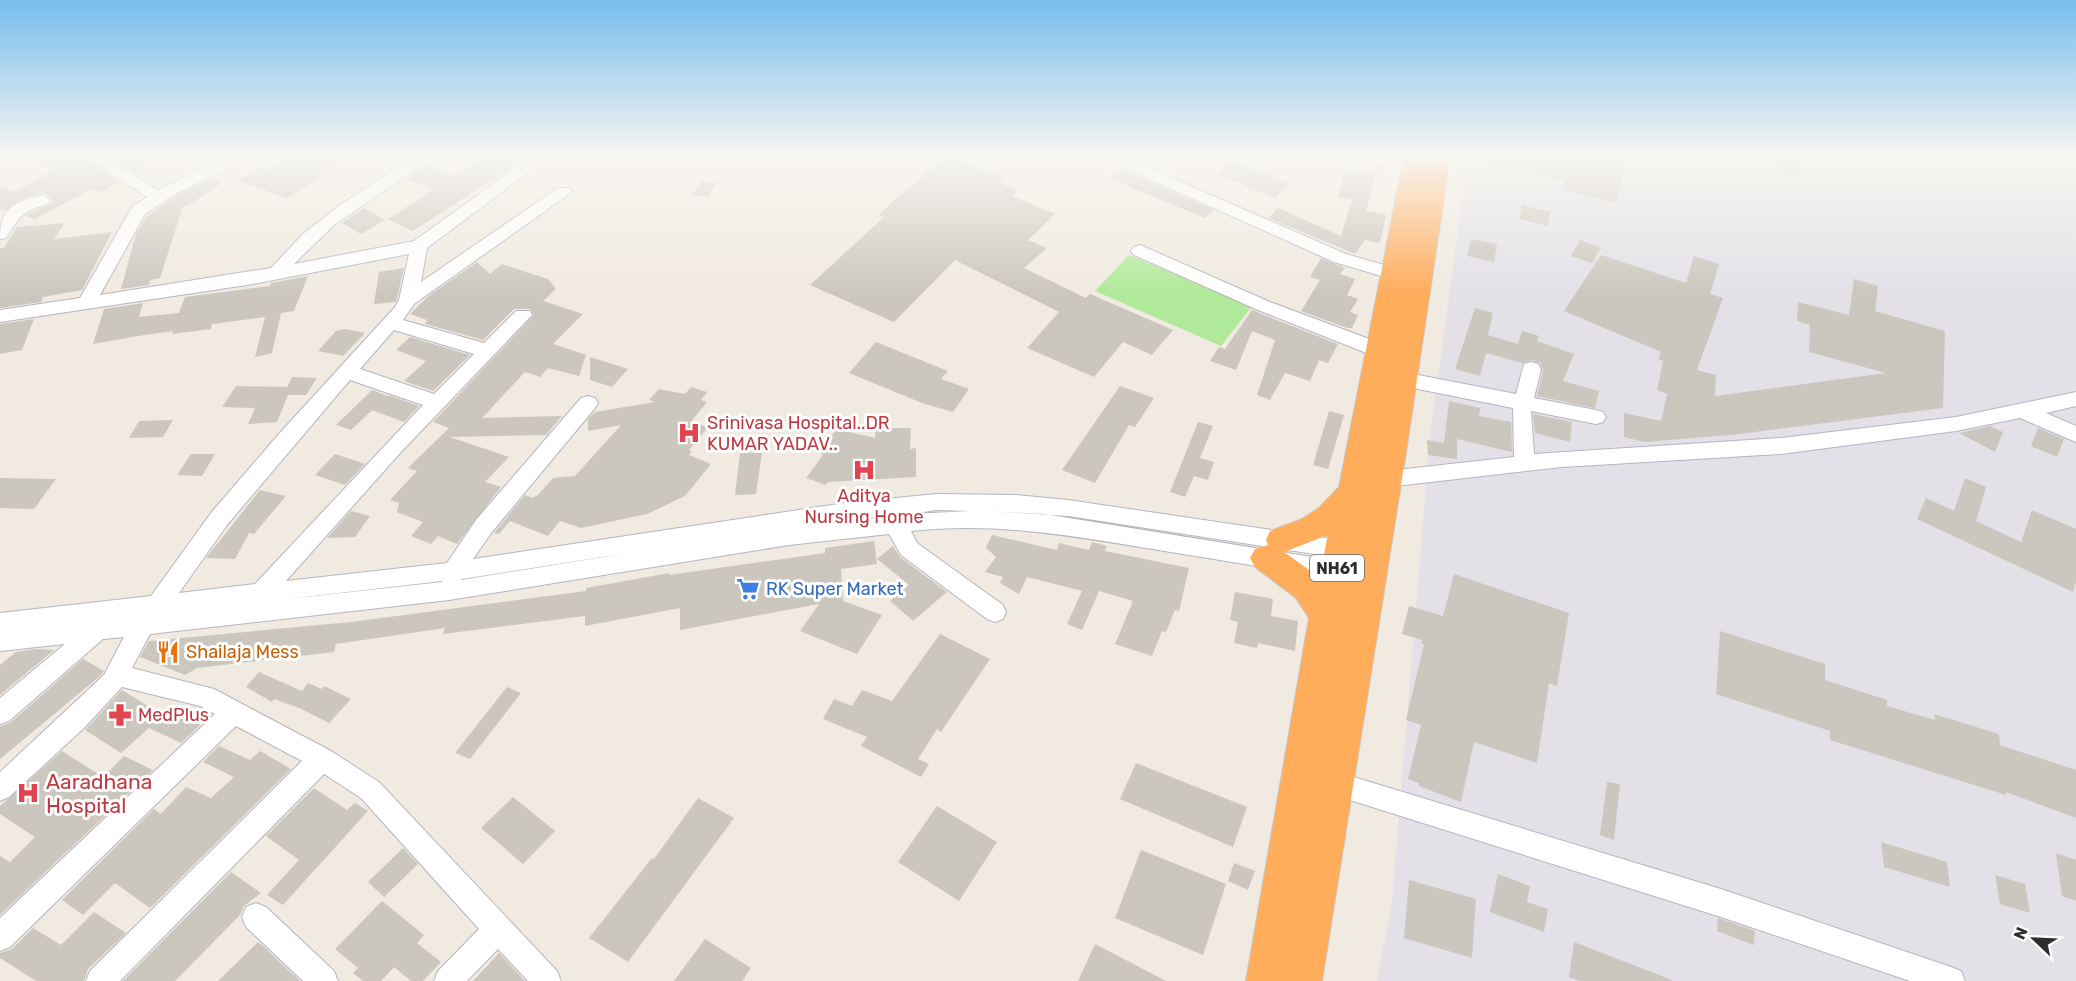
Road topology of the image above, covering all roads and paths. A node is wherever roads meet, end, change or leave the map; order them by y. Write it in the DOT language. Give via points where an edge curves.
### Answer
graph roads {
  1 [pos="31,203"];
  2 [pos="150,203"];
  3 [pos="357,203"];
  4 [pos="478,203"];
  5 [pos="549,203"];
  6 [pos="1216,203"];
  7 [pos="1412,203"];
  8 [pos="1418,203"];
  9 [pos="0,234"];
  10 [pos="419,246"];
  11 [pos="1140,251"];
  12 [pos="278,272"];
  13 [pos="1395,274"];
  14 [pos="408,300"];
  15 [pos="86,303"];
  16 [pos="523,315"];
  17 [pos="0,316"];
  18 [pos="391,323"];
  19 [pos="487,351"];
  20 [pos="1381,351"];
  21 [pos="1531,369"];
  22 [pos="346,372"];
  23 [pos="1403,379"];
  24 [pos="2076,399"];
  25 [pos="438,402"];
  26 [pos="1522,403"];
  27 [pos="588,404"];
  28 [pos="2021,411"];
  29 [pos="1596,417"];
  30 [pos="2076,434"];
  31 [pos="1525,464"];
  32 [pos="1387,479"];
  33 [pos="1354,491"];
  34 [pos="900,513"];
  35 [pos="1274,549"];
  36 [pos="1355,562"];
  37 [pos="451,581"];
  38 [pos="260,594"];
  39 [pos="157,603"];
  40 [pos="115,609"];
  41 [pos="995,612"];
  42 [pos="1327,616"];
  43 [pos="0,623"];
  44 [pos="142,625"];
  45 [pos="98,630"];
  46 [pos="0,641"];
  47 [pos="116,675"];
  48 [pos="235,711"];
  49 [pos="0,713"];
  50 [pos="322,759"];
  51 [pos="1334,783"];
  52 [pos="0,789"];
  53 [pos="1311,817"];
  54 [pos="256,917"];
  55 [pos="497,930"];
  56 [pos="0,937"];
  57 [pos="99,981"];
  58 [pos="324,981"];
  59 [pos="448,981"];
  60 [pos="547,981"];
  61 [pos="1267,981"];
  62 [pos="1301,981"];
  63 [pos="1951,981"];
  1 -- 9 [label="street" via="17,211"];
  2 -- 15 [label="street" via="138,211"];
  3 -- 12 [label="street" via="309,237"];
  4 -- 10 [label="street"];
  5 -- 14 [label="street" via="462,259"];
  6 -- 13 [label="street" via="1340,258"];
  7 -- 13 [label="highway, NH61"];
  8 -- 23 [label="highway, NH61"];
  10 -- 12 [label="street"];
  10 -- 14 [label="street"];
  11 -- 20 [label="street" via="1264,306"];
  12 -- 15 [label="street"];
  13 -- 20 [label="highway, NH61"];
  14 -- 18 [label="street"];
  15 -- 17 [label="street"];
  16 -- 19 [label="street"];
  18 -- 19 [label="street"];
  18 -- 22 [label="street"];
  19 -- 25 [label="street"];
  20 -- 33 [label="highway, NH61"];
  21 -- 26 [label="street"];
  22 -- 25 [label="street"];
  22 -- 39 [label="street" via="219,519"];
  23 -- 26 [label="street"];
  23 -- 32 [label="highway, NH61"];
  24 -- 28 [label="street"];
  25 -- 38 [label="street"];
  26 -- 29 [label="street"];
  26 -- 31 [label="street"];
  27 -- 37 [label="street" via="484,526"];
  28 -- 30 [label="street"];
  28 -- 31 [label="street" via="1956,424 1781,446"];
  31 -- 32 [label="street"];
  32 -- 36 [label="highway, NH61"];
  33 -- 35 [label="highway" via="1326,522"];
  33 -- 36 [label="highway, NH61"];
  34 -- 35 [label="street" via="980,519 1045,514"];
  34 -- 37 [label="street" via="789,536"];
  34 -- 41 [label="street" via="900,535 909,549"];
  35 -- 36 [label="street"];
  35 -- 42 [label="highway"];
  36 -- 42 [label="highway, NH61"];
  36 -- 51 [label="highway, NH61"];
  37 -- 38 [label="street"];
  37 -- 44 [label="street"];
  38 -- 39 [label="street"];
  39 -- 40 [label="street"];
  39 -- 44 [label="street"];
  40 -- 43 [label="street"];
  40 -- 45 [label="street"];
  42 -- 53 [label="highway, NH61"];
  44 -- 45 [label="street"];
  44 -- 47 [label="street"];
  45 -- 46 [label="street"];
  45 -- 49 [label="street"];
  47 -- 48 [label="street" via="205,697"];
  47 -- 52 [label="street" via="75,720"];
  48 -- 50 [label="street"];
  48 -- 56 [label="street"];
  50 -- 55 [label="street" via="370,790 393,812"];
  50 -- 57 [label="street"];
  51 -- 53 [label="highway, NH61"];
  51 -- 63 [label="street" via="1721,903"];
  53 -- 61 [label="highway, NH61"];
  53 -- 62 [label="highway, NH61"];
  54 -- 58 [label="street"];
  55 -- 59 [label="street"];
  55 -- 60 [label="street"];
}
